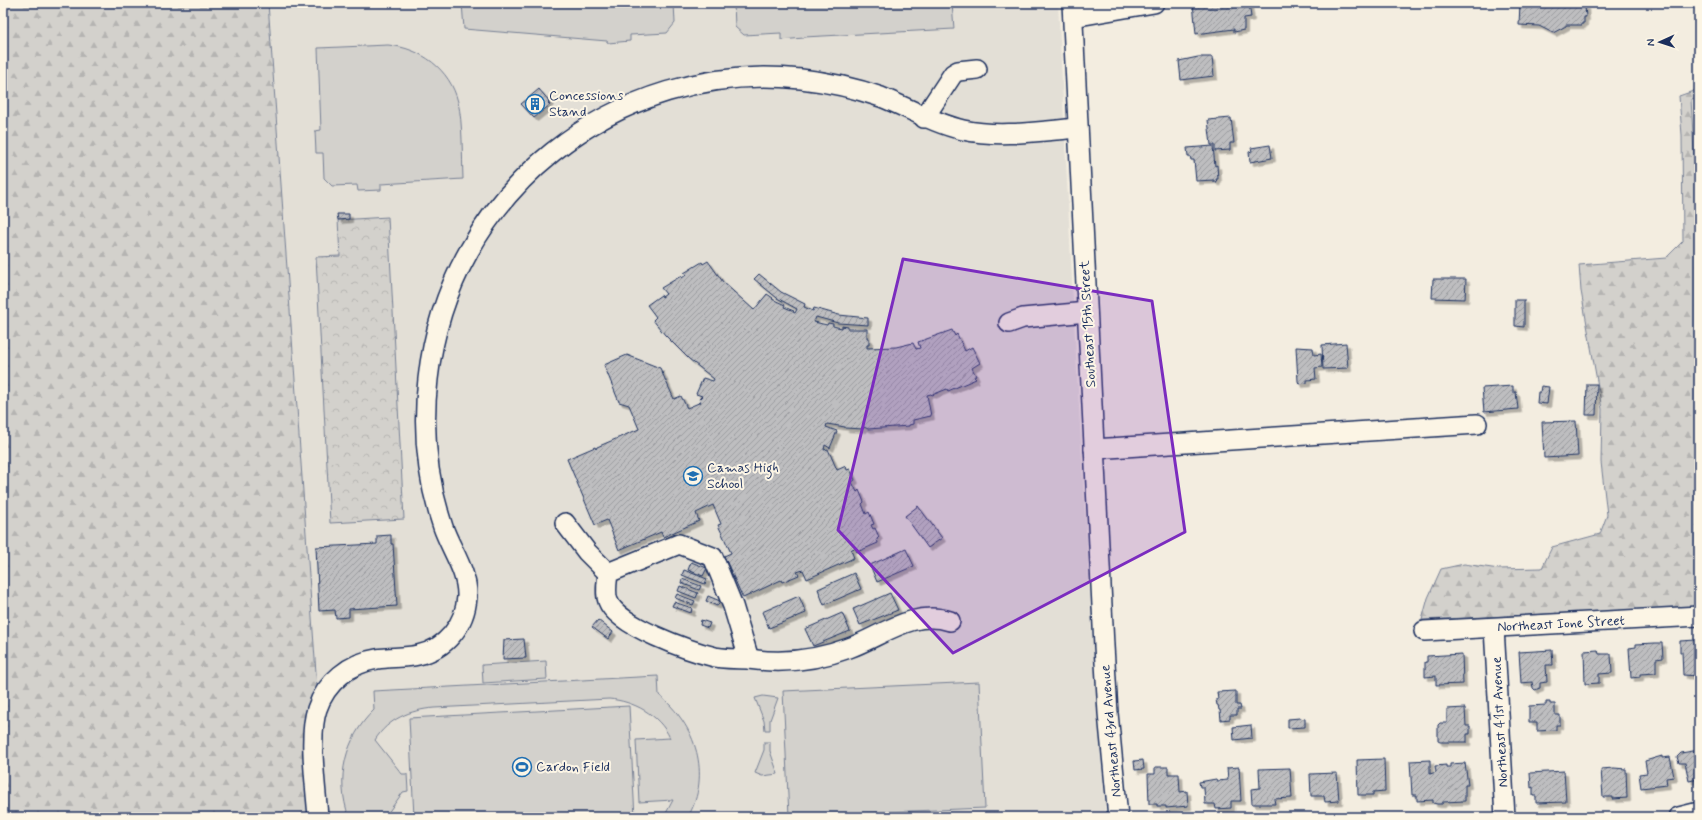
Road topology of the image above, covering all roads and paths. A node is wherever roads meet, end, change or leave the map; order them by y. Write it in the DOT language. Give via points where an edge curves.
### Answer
graph roads {
  1 [pos="1154,3"];
  2 [pos="1072,10"];
  3 [pos="978,69"];
  4 [pos="924,118"];
  5 [pos="1078,128"];
  6 [pos="1087,312"];
  7 [pos="1009,323"];
  8 [pos="1477,424"];
  9 [pos="1094,449"];
  10 [pos="565,523"];
  11 [pos="608,573"];
  12 [pos="1699,616"];
  13 [pos="950,621"];
  14 [pos="1494,628"];
  15 [pos="1424,631"];
  16 [pos="1104,646"];
  17 [pos="749,659"];
  18 [pos="1699,812"];
  19 [pos="318,817"];
  20 [pos="1118,817"];
  21 [pos="1505,817"];
  22 [pos="1678,817"];
  1 -- 2 [label="street"];
  2 -- 5 [label="street, Southeast 15th Street"];
  3 -- 4 [label="street" via="958,70 953,74"];
  4 -- 5 [label="street" via="976,132 1010,133"];
  4 -- 19 [label="street" via="866,92 802,80 741,79 689,86 641,101 579,132 526,175 507,196 474,242 451,288 435,336 427,380 425,426 428,458 443,527 466,584 464,612 455,631 435,649 416,656 364,662 337,678 326,691 318,706 314,728"];
  5 -- 6 [label="street, Southeast 15th Street"];
  6 -- 7 [label="street" via="1024,318"];
  6 -- 9 [label="street, Southeast 15th Street"];
  8 -- 9 [label="street"];
  9 -- 16 [label="street, Southeast 15th Street"];
  10 -- 11 [label="street" via="587,552"];
  11 -- 17 [label="street" via="608,601 613,610 629,621 663,640 697,652 717,657"];
  11 -- 17 [label="street" via="679,544 713,557 733,606"];
  12 -- 14 [label="street, Northeast Ione Street"];
  13 -- 17 [label="street" via="939,618 909,620 848,648 808,658 769,662"];
  14 -- 15 [label="street, Northeast Ione Street"];
  14 -- 21 [label="street, Northeast 41st Avenue"];
  16 -- 20 [label="street, Northeast 43rd Avenue"];
  18 -- 22 [label="street"];
}
